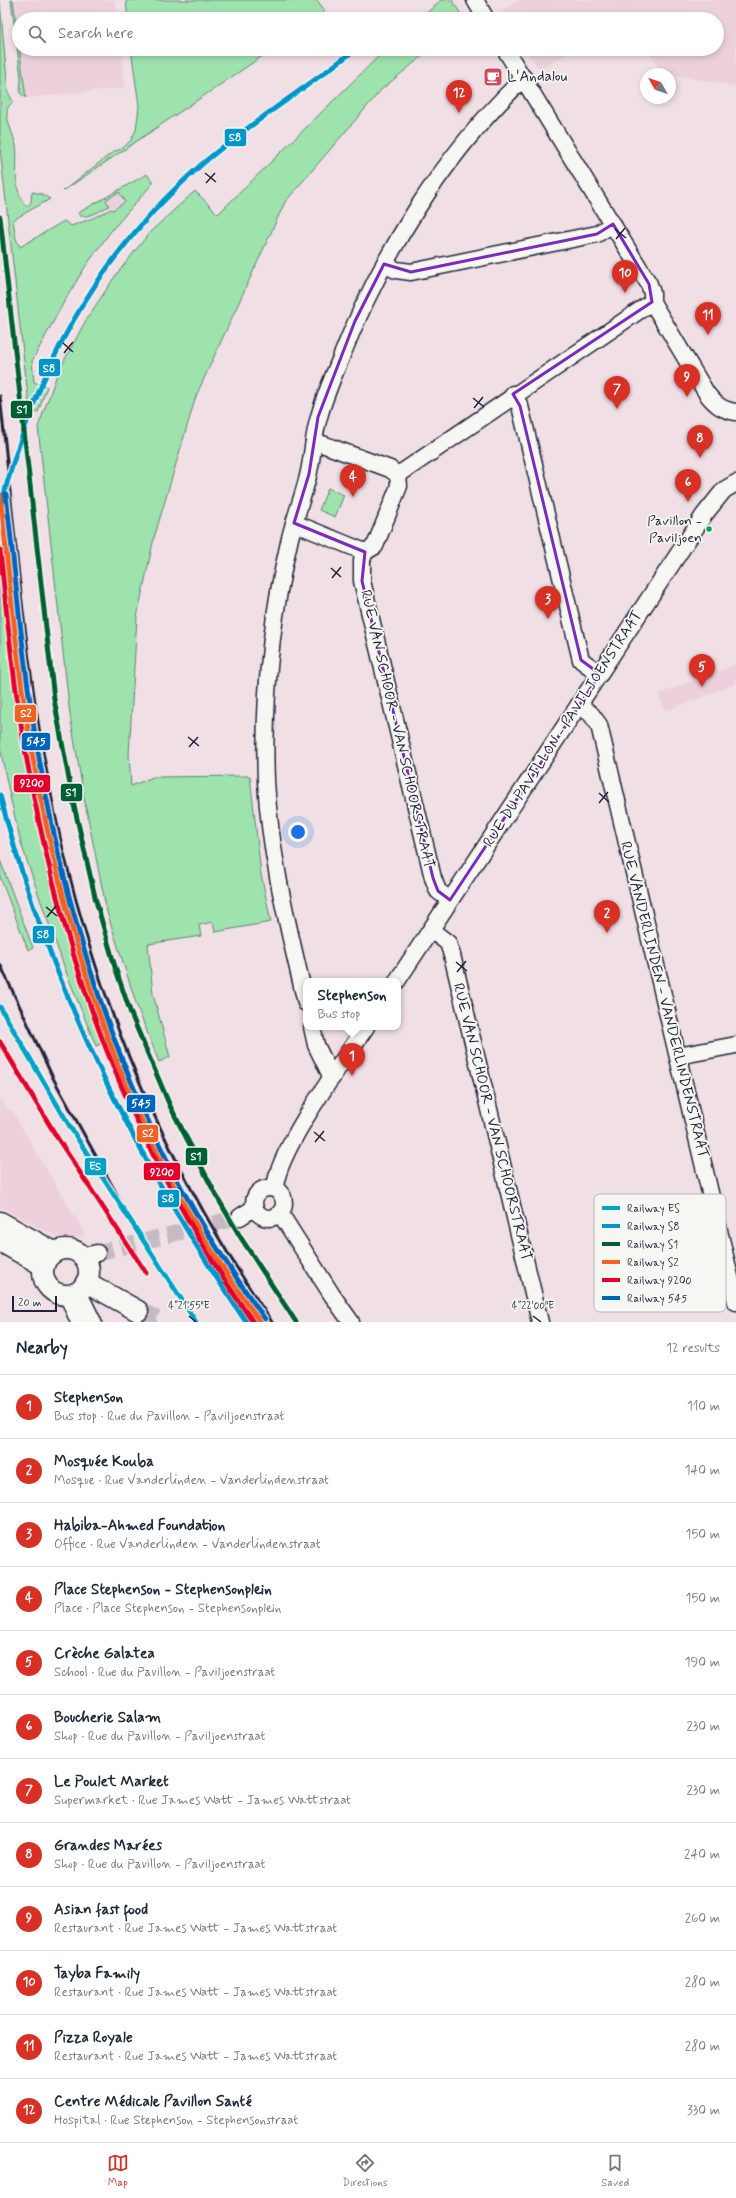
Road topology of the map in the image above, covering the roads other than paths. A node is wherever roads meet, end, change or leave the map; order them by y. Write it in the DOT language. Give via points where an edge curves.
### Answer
graph roads {
  1 [pos="475,0"];
  2 [pos="482,12"];
  3 [pos="510,56"];
  4 [pos="524,78"];
  5 [pos="613,224"];
  6 [pos="384,264"];
  7 [pos="652,302"];
  8 [pos="514,394"];
  9 [pos="736,412"];
  10 [pos="314,441"];
  11 [pos="398,474"];
  12 [pos="736,483"];
  13 [pos="294,523"];
  14 [pos="365,552"];
  15 [pos="600,674"];
  16 [pos="579,706"];
  17 [pos="450,900"];
  18 [pos="431,930"];
  19 [pos="399,978"];
  20 [pos="303,989"];
  21 [pos="313,1030"];
  22 [pos="364,1030"];
  23 [pos="736,1045"];
  24 [pos="678,1056"];
  25 [pos="332,1078"];
  26 [pos="275,1188"];
  27 [pos="711,1194"];
  28 [pos="254,1208"];
  29 [pos="280,1213"];
  30 [pos="240,1217"];
  31 [pos="0,1222"];
  32 [pos="0,1242"];
  33 [pos="49,1259"];
  34 [pos="726,1260"];
  35 [pos="77,1289"];
  36 [pos="736,1302"];
  37 [pos="138,1311"];
  38 [pos="79,1322"];
  39 [pos="92,1322"];
  40 [pos="352,1322"];
  41 [pos="540,1322"];
  1 -- 2 [label="street"];
  3 -- 4 [label="street"];
  4 -- 5 [label="street"];
  4 -- 6 [label="street" via="494,108 455,156 420,204"];
  5 -- 6 [label="street" via="597,234 411,272 396,270"];
  5 -- 7 [label="street" via="649,284"];
  6 -- 10 [label="street" via="348,340 318,417"];
  7 -- 8 [label="street"];
  7 -- 9 [label="street" via="707,394 724,410"];
  8 -- 11 [label="street"];
  8 -- 15 [label="street" via="520,406 581,660"];
  10 -- 11 [label="street"];
  10 -- 13 [label="street" via="309,474"];
  11 -- 14 [label="street" via="399,486 375,546"];
  12 -- 15 [label="street, RUE DU PAVILLON - PAVILJOENSTRAAT" via="718,496"];
  13 -- 14 [label="street"];
  13 -- 20 [label="street" via="268,659 266,782 272,844"];
  14 -- 17 [label="street, RUE VAN SCHOOR - VAN SCHOORSTRAAT" via="362,560 362,581 433,878 438,892"];
  15 -- 16 [label="street, RUE DU PAVILLON - PAVILJOENSTRAAT"];
  16 -- 17 [label="street, RUE DU PAVILLON - PAVILJOENSTRAAT"];
  16 -- 24 [label="street, RUE VANDERLINDEN - VANDERLINDENSTRAAT" via="591,714 599,725"];
  17 -- 18 [label="street, RUE DU PAVILLON - PAVILJOENSTRAAT"];
  18 -- 19 [label="street, RUE DU PAVILLON - PAVILJOENSTRAAT"];
  18 -- 41 [label="street, RUE VAN SCHOOR - VAN SCHOORSTRAAT" via="448,943 452,955"];
  21 -- 25 [label="street" via="316,1045"];
  22 -- 25 [label="street"];
  23 -- 24 [label="street"];
  24 -- 27 [label="street, RUE VANDERLINDEN - VANDERLINDENSTRAAT"];
  25 -- 26 [label="street" via="298,1131 277,1175"];
  26 -- 28 [label="street" via="269,1187 258,1191 253,1202"];
  26 -- 29 [label="street" via="284,1199 284,1207"];
  28 -- 29 [label="street" via="263,1217 269,1218"];
  28 -- 30 [label="street"];
  29 -- 40 [label="street"];
  31 -- 33 [label="main road"];
  32 -- 33 [label="main road"];
  33 -- 35 [label="main road" via="44,1273 49,1286 60,1294"];
  33 -- 35 [label="main road" via="64,1249 90,1255 89,1273"];
  34 -- 36 [label="street, RUE VANDERLINDEN - VANDERLINDENSTRAAT"];
  35 -- 37 [label="main road"];
  35 -- 38 [label="street"];
  35 -- 39 [label="street"];
}
